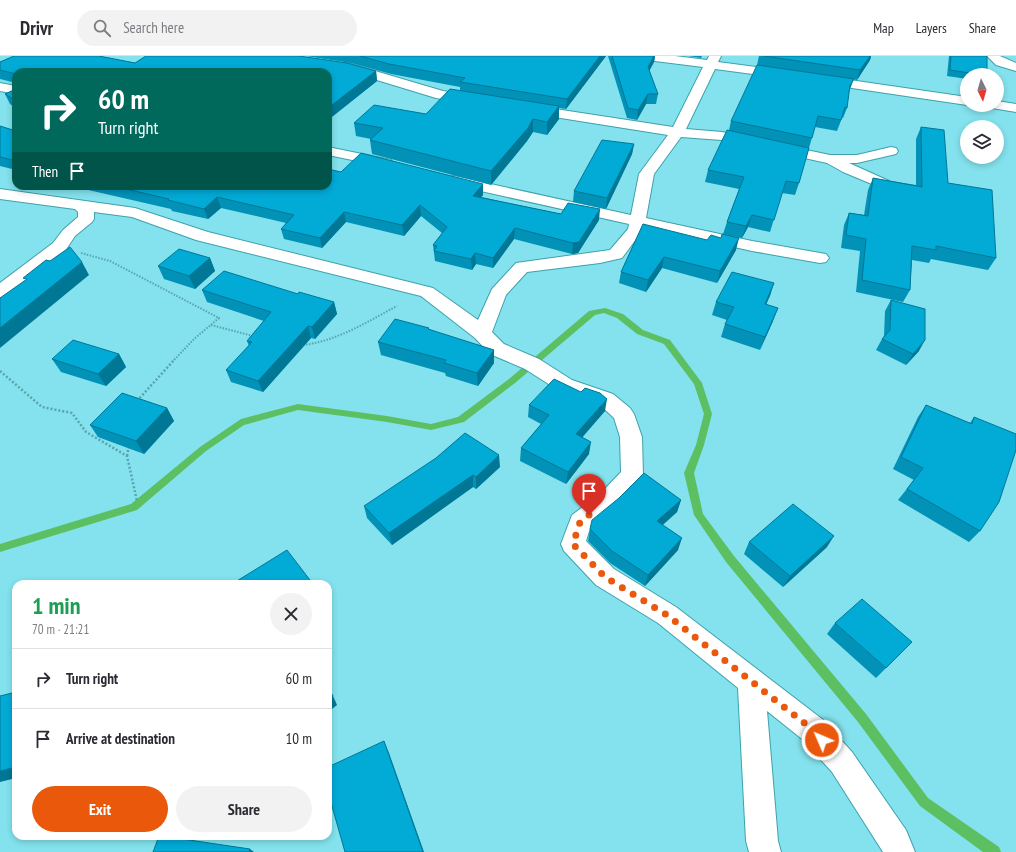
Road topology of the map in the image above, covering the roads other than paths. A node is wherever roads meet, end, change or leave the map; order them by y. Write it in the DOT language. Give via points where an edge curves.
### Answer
graph roads {
  1 [pos="647,56"];
  2 [pos="993,56"];
  3 [pos="713,60"];
  4 [pos="336,66"];
  5 [pos="1016,67"];
  6 [pos="797,76"];
  7 [pos="812,78"];
  8 [pos="0,87"];
  9 [pos="12,89"];
  10 [pos="960,100"];
  11 [pos="488,102"];
  12 [pos="1004,106"];
  13 [pos="519,108"];
  14 [pos="1016,108"];
  15 [pos="677,132"];
  16 [pos="891,151"];
  17 [pos="332,152"];
  18 [pos="830,159"];
  19 [pos="397,166"];
  20 [pos="443,178"];
  21 [pos="884,184"];
  22 [pos="0,194"];
  23 [pos="80,205"];
  24 [pos="638,221"];
  25 [pos="820,258"];
  26 [pos="0,292"];
  27 [pos="482,333"];
  28 [pos="751,681"];
  29 [pos="765,852"];
  30 [pos="899,852"];
  1 -- 3 [label="street"];
  2 -- 5 [label="street" via="997,61"];
  3 -- 6 [label="street"];
  3 -- 15 [label="street"];
  4 -- 11 [label="street" via="351,68 441,95"];
  7 -- 10 [label="street"];
  8 -- 9 [label="street"];
  12 -- 14 [label="street"];
  13 -- 15 [label="street"];
  15 -- 18 [label="street" via="722,136"];
  15 -- 24 [label="street" via="647,174"];
  16 -- 18 [label="street" via="858,159"];
  17 -- 19 [label="street"];
  18 -- 21 [label="street"];
  20 -- 24 [label="street" via="511,196"];
  22 -- 23 [label="street"];
  23 -- 26 [label="street" via="86,211 86,219 69,233 59,247"];
  23 -- 27 [label="street" via="135,213 202,236 427,292"];
  24 -- 25 [label="street" via="769,251"];
  24 -- 27 [label="street" via="636,230 616,254 522,267 498,293"];
  27 -- 28 [label="street" via="497,349 535,366 565,385 606,400 623,414 631,437 632,475 607,502 580,522 573,544 605,577 667,615"];
  28 -- 29 [label="street" via="762,841"];
  28 -- 30 [label="street" via="812,729 842,762 895,841"];
}
